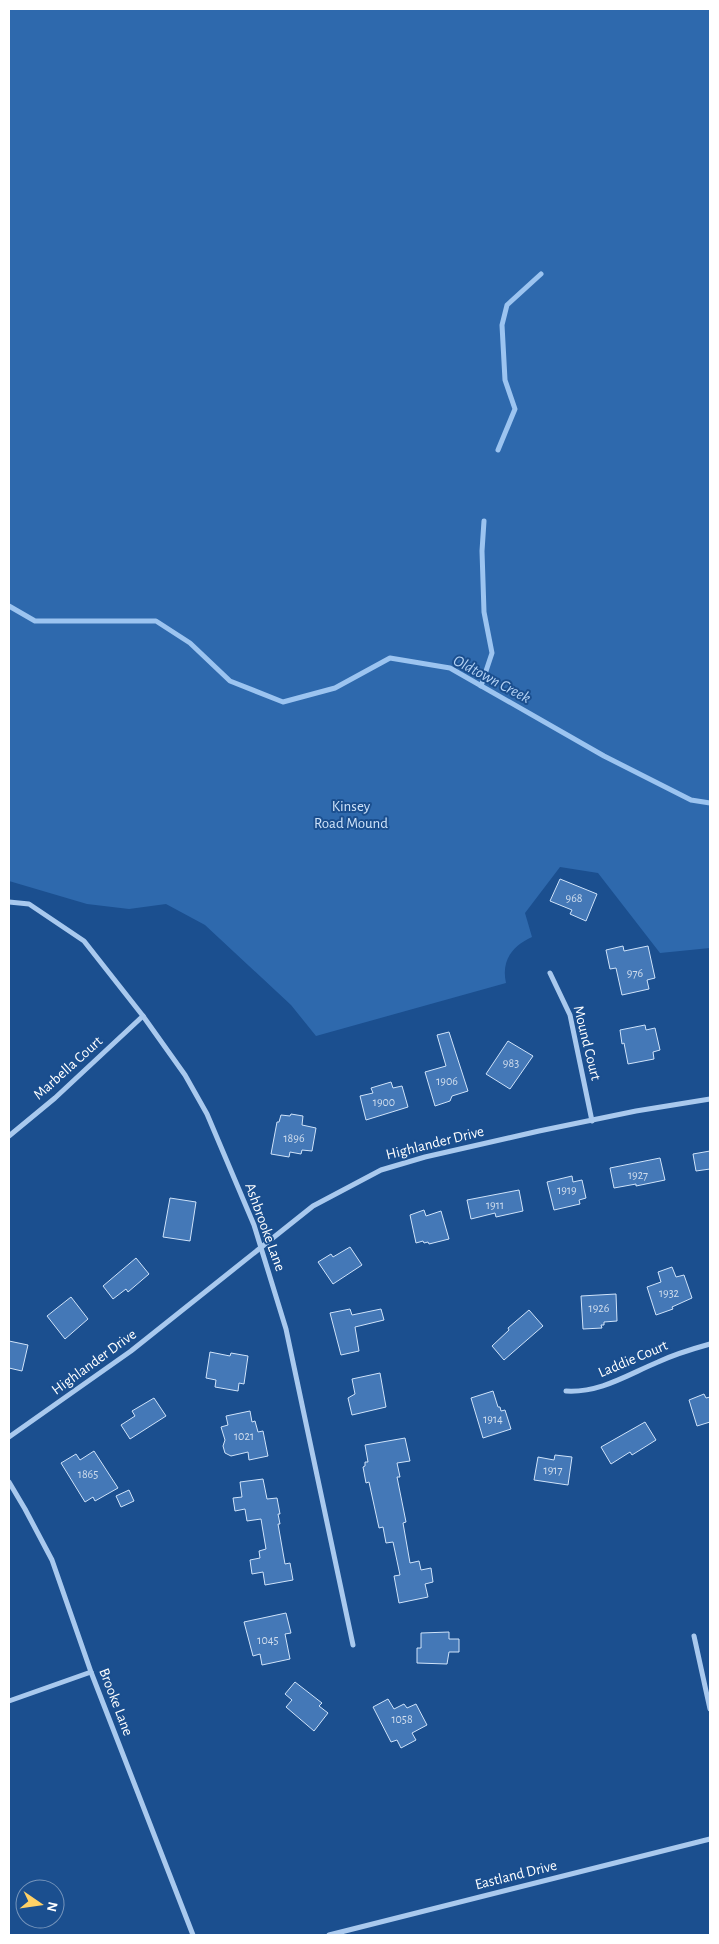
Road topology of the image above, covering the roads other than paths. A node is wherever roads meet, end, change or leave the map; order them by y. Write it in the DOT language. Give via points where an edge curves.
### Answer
graph roads {
  1 [pos="9,902"];
  2 [pos="550,973"];
  3 [pos="143,1016"];
  4 [pos="710,1099"];
  5 [pos="592,1122"];
  6 [pos="9,1136"];
  7 [pos="261,1246"];
  8 [pos="710,1344"];
  9 [pos="566,1391"];
  10 [pos="9,1437"];
  11 [pos="9,1482"];
  12 [pos="694,1636"];
  13 [pos="352,1645"];
  14 [pos="91,1672"];
  15 [pos="9,1702"];
  16 [pos="710,1710"];
  17 [pos="710,1839"];
  18 [pos="193,1935"];
  19 [pos="328,1935"];
  1 -- 3 [label="street, Ashbrooke Lane" via="29,904 84,941"];
  2 -- 5 [label="street, Mound Court" via="570,1015"];
  3 -- 6 [label="street, Marbella Court"];
  3 -- 7 [label="street, Ashbrooke Lane" via="185,1075 207,1114"];
  4 -- 5 [label="street, Highlander Drive"];
  5 -- 7 [label="street, Highlander Drive" via="425,1157 381,1170 313,1206"];
  7 -- 10 [label="street, Highlander Drive" via="131,1352"];
  7 -- 13 [label="street, Ashbrooke Lane" via="288,1338"];
  8 -- 9 [label="street, Laddie Court" via="678,1353 607,1386 581,1392"];
  11 -- 14 [label="street, Brooke Lane" via="52,1560"];
  12 -- 16 [label="street"];
  14 -- 15 [label="street"];
  14 -- 18 [label="street, Brooke Lane"];
  17 -- 19 [label="street, Eastland Drive"];
}
